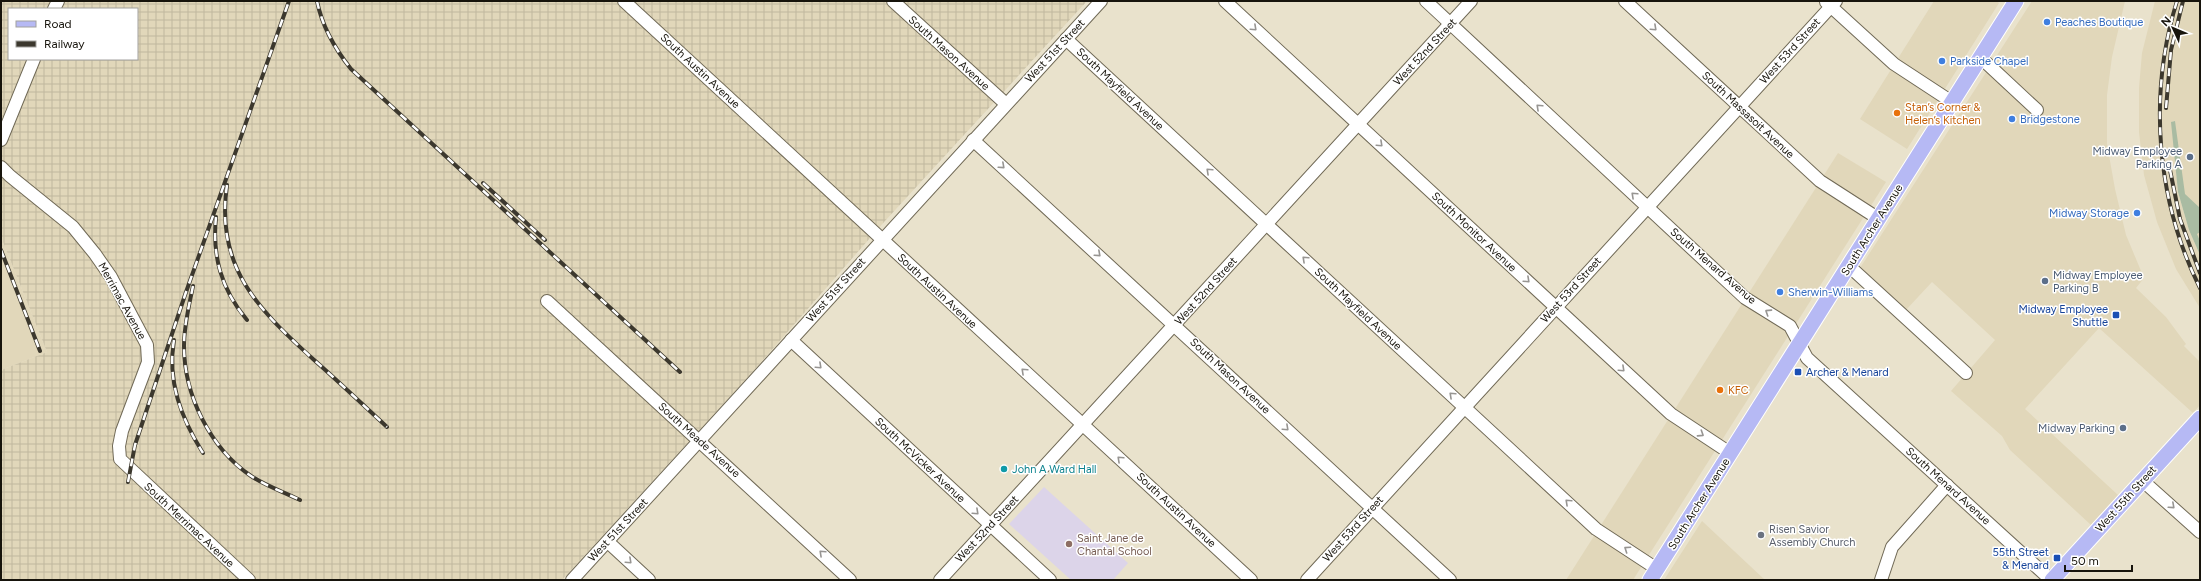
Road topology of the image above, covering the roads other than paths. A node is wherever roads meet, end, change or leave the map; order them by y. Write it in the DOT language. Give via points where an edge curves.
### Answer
graph roads {
  1 [pos="624,1"];
  2 [pos="893,1"];
  3 [pos="1101,1"];
  4 [pos="1225,1"];
  5 [pos="1426,1"];
  6 [pos="1471,1"];
  7 [pos="1626,1"];
  8 [pos="2016,1"];
  9 [pos="1831,3"];
  10 [pos="1450,24"];
  11 [pos="1066,39"];
  12 [pos="1980,57"];
  13 [pos="34,60"];
  14 [pos="1952,102"];
  15 [pos="1006,104"];
  16 [pos="1740,107"];
  17 [pos="2037,110"];
  18 [pos="1358,124"];
  19 [pos="1,140"];
  20 [pos="973,140"];
  21 [pos="1,167"];
  22 [pos="1647,208"];
  23 [pos="1878,219"];
  24 [pos="1267,224"];
  25 [pos="882,239"];
  26 [pos="1849,266"];
  27 [pos="548,301"];
  28 [pos="1556,307"];
  29 [pos="1175,324"];
  30 [pos="791,340"];
  31 [pos="1800,343"];
  32 [pos="1966,373"];
  33 [pos="1465,407"];
  34 [pos="2200,418"];
  35 [pos="1083,425"];
  36 [pos="700,441"];
  37 [pos="1730,453"];
  38 [pos="130,469"];
  39 [pos="2143,480"];
  40 [pos="1947,485"];
  41 [pos="1372,508"];
  42 [pos="991,525"];
  43 [pos="2200,532"];
  44 [pos="608,542"];
  45 [pos="1654,575"];
  46 [pos="249,580"];
  47 [pos="572,580"];
  48 [pos="649,580"];
  49 [pos="850,580"];
  50 [pos="940,580"];
  51 [pos="1050,580"];
  52 [pos="1251,580"];
  53 [pos="1307,580"];
  54 [pos="1450,580"];
  55 [pos="1881,580"];
  56 [pos="2052,580"];
  1 -- 25 [label="street, South Austin Avenue"];
  2 -- 15 [label="street, South Mason Avenue"];
  3 -- 11 [label="street, West 51st Street"];
  4 -- 18 [label="street, South Monitor Avenue, one-way"];
  5 -- 10 [label="street, South Menard Avenue"];
  6 -- 10 [label="street, West 52nd Street"];
  7 -- 16 [label="street, South Massasoit Avenue, one-way"];
  8 -- 12 [label="main road, South Archer Avenue"];
  9 -- 14 [label="street" via="1894,64"];
  9 -- 16 [label="street, West 53rd Street"];
  10 -- 18 [label="street, West 52nd Street"];
  22 -- 10 [label="street, South Menard Avenue, one-way"];
  11 -- 15 [label="street, West 51st Street"];
  24 -- 11 [label="street, South Mayfield Avenue, one-way"];
  12 -- 14 [label="main road, South Archer Avenue"];
  12 -- 17 [label="street"];
  13 -- 19 [label="street"];
  14 -- 23 [label="main road, South Archer Avenue"];
  15 -- 20 [label="street, West 51st Street"];
  16 -- 22 [label="street, West 53rd Street"];
  16 -- 23 [label="street, South Massasoit Avenue" via="1820,181"];
  18 -- 24 [label="street, West 52nd Street"];
  18 -- 28 [label="street, South Monitor Avenue, one-way"];
  20 -- 25 [label="street, West 51st Street"];
  20 -- 29 [label="street, South Mason Avenue, one-way"];
  21 -- 38 [label="street, Merrimac Avenue" via="73,227 95,254 111,277 146,345 148,362 122,431 119,446 120,459"];
  22 -- 28 [label="street, West 53rd Street"];
  31 -- 22 [label="street, South Menard Avenue, one-way" via="1790,326 1745,298"];
  23 -- 26 [label="main road, South Archer Avenue"];
  24 -- 29 [label="street, West 52nd Street"];
  33 -- 24 [label="street, South Mayfield Avenue, one-way"];
  25 -- 30 [label="street, West 51st Street"];
  35 -- 25 [label="street, South Austin Avenue, one-way"];
  26 -- 31 [label="main road, South Archer Avenue"];
  26 -- 32 [label="street"];
  27 -- 36 [label="street, South Meade Avenue"];
  28 -- 33 [label="street, West 53rd Street"];
  28 -- 37 [label="street, South Monitor Avenue, one-way" via="1671,414"];
  29 -- 35 [label="street, West 52nd Street"];
  29 -- 41 [label="street, South Mason Avenue, one-way"];
  30 -- 36 [label="street, West 51st Street"];
  30 -- 42 [label="street, South McVicker Avenue, one-way"];
  31 -- 37 [label="main road, South Archer Avenue"];
  31 -- 40 [label="street, South Menard Avenue" via="1807,358"];
  33 -- 41 [label="street, West 53rd Street"];
  45 -- 33 [label="street, South Mayfield Avenue, one-way" via="1596,529"];
  34 -- 39 [label="main road, West 55th Street"];
  35 -- 42 [label="street, West 52nd Street"];
  52 -- 35 [label="street, South Austin Avenue, one-way"];
  36 -- 44 [label="street, West 51st Street"];
  49 -- 36 [label="street, South Meade Avenue, one-way"];
  37 -- 45 [label="main road, South Archer Avenue"];
  38 -- 46 [label="street, South Merrimac Avenue"];
  39 -- 43 [label="street, one-way"];
  39 -- 56 [label="main road, West 55th Street"];
  40 -- 55 [label="street" via="1892,547"];
  40 -- 56 [label="street, South Menard Avenue"];
  41 -- 53 [label="street, West 53rd Street"];
  41 -- 54 [label="street, South Mason Avenue"];
  42 -- 50 [label="street, West 52nd Street"];
  42 -- 51 [label="street, South McVicker Avenue"];
  44 -- 47 [label="street, West 51st Street"];
  44 -- 48 [label="street, one-way"];
}
